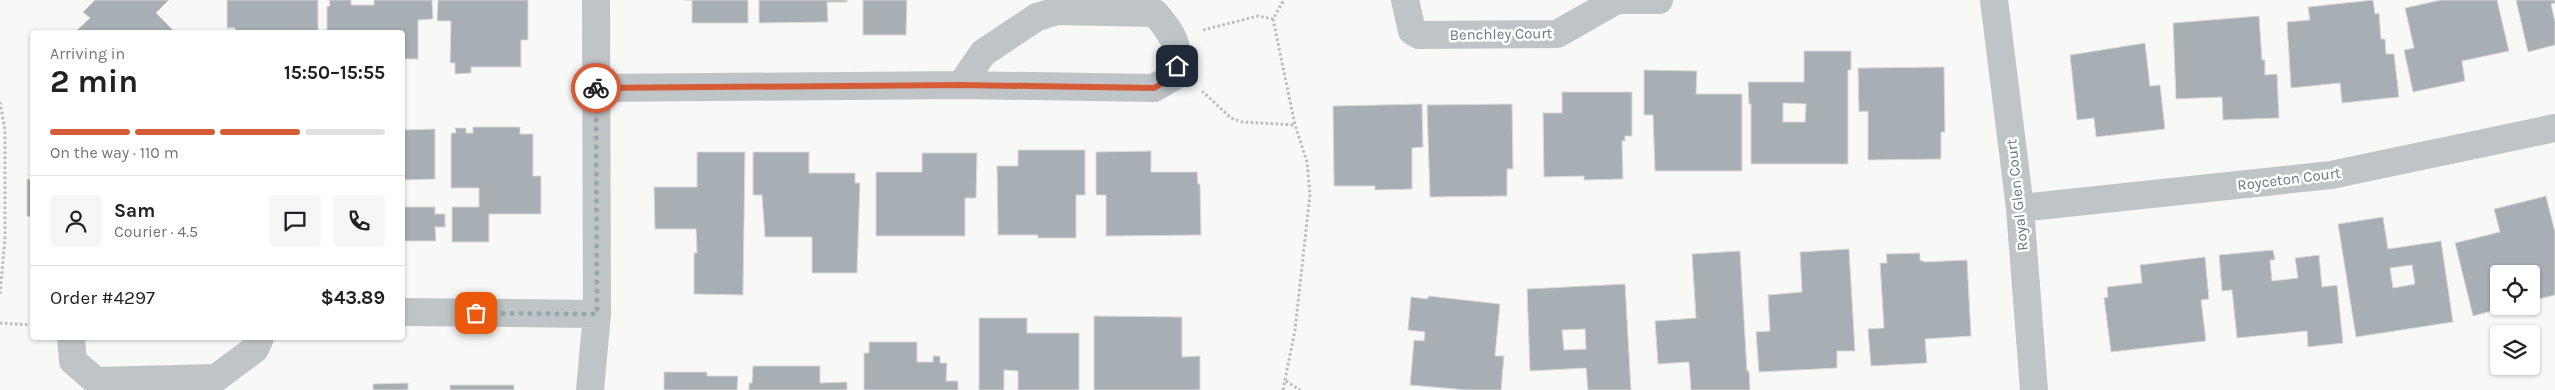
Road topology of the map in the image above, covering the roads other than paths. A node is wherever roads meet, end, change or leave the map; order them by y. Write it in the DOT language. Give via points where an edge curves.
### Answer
graph roads {
  1 [pos="596,0"];
  2 [pos="1405,0"];
  3 [pos="1615,0"];
  4 [pos="1659,0"];
  5 [pos="1994,0"];
  6 [pos="961,85"];
  7 [pos="596,88"];
  8 [pos="2555,128"];
  9 [pos="2020,208"];
  10 [pos="405,312"];
  11 [pos="597,314"];
  12 [pos="71,340"];
  13 [pos="259,340"];
  14 [pos="590,390"];
  15 [pos="2034,390"];
  1 -- 7 [label="street"];
  2 -- 3 [label="street, Benchley Court" via="1412,31 1419,35 1557,34"];
  3 -- 4 [label="street, Benchley Court"];
  5 -- 9 [label="street, Royal Glen Court"];
  6 -- 6 [label="street" via="1154,88 1175,76 1178,55 1173,35 1155,14 1057,11 1037,17 984,54"];
  6 -- 7 [label="street"];
  7 -- 11 [label="street"];
  8 -- 9 [label="street, Royceton Court" via="2331,175"];
  9 -- 15 [label="street, Royal Glen Court"];
  10 -- 11 [label="street"];
  11 -- 14 [label="street"];
  12 -- 13 [label="street" via="73,361 96,381 216,378 254,349"];
}
